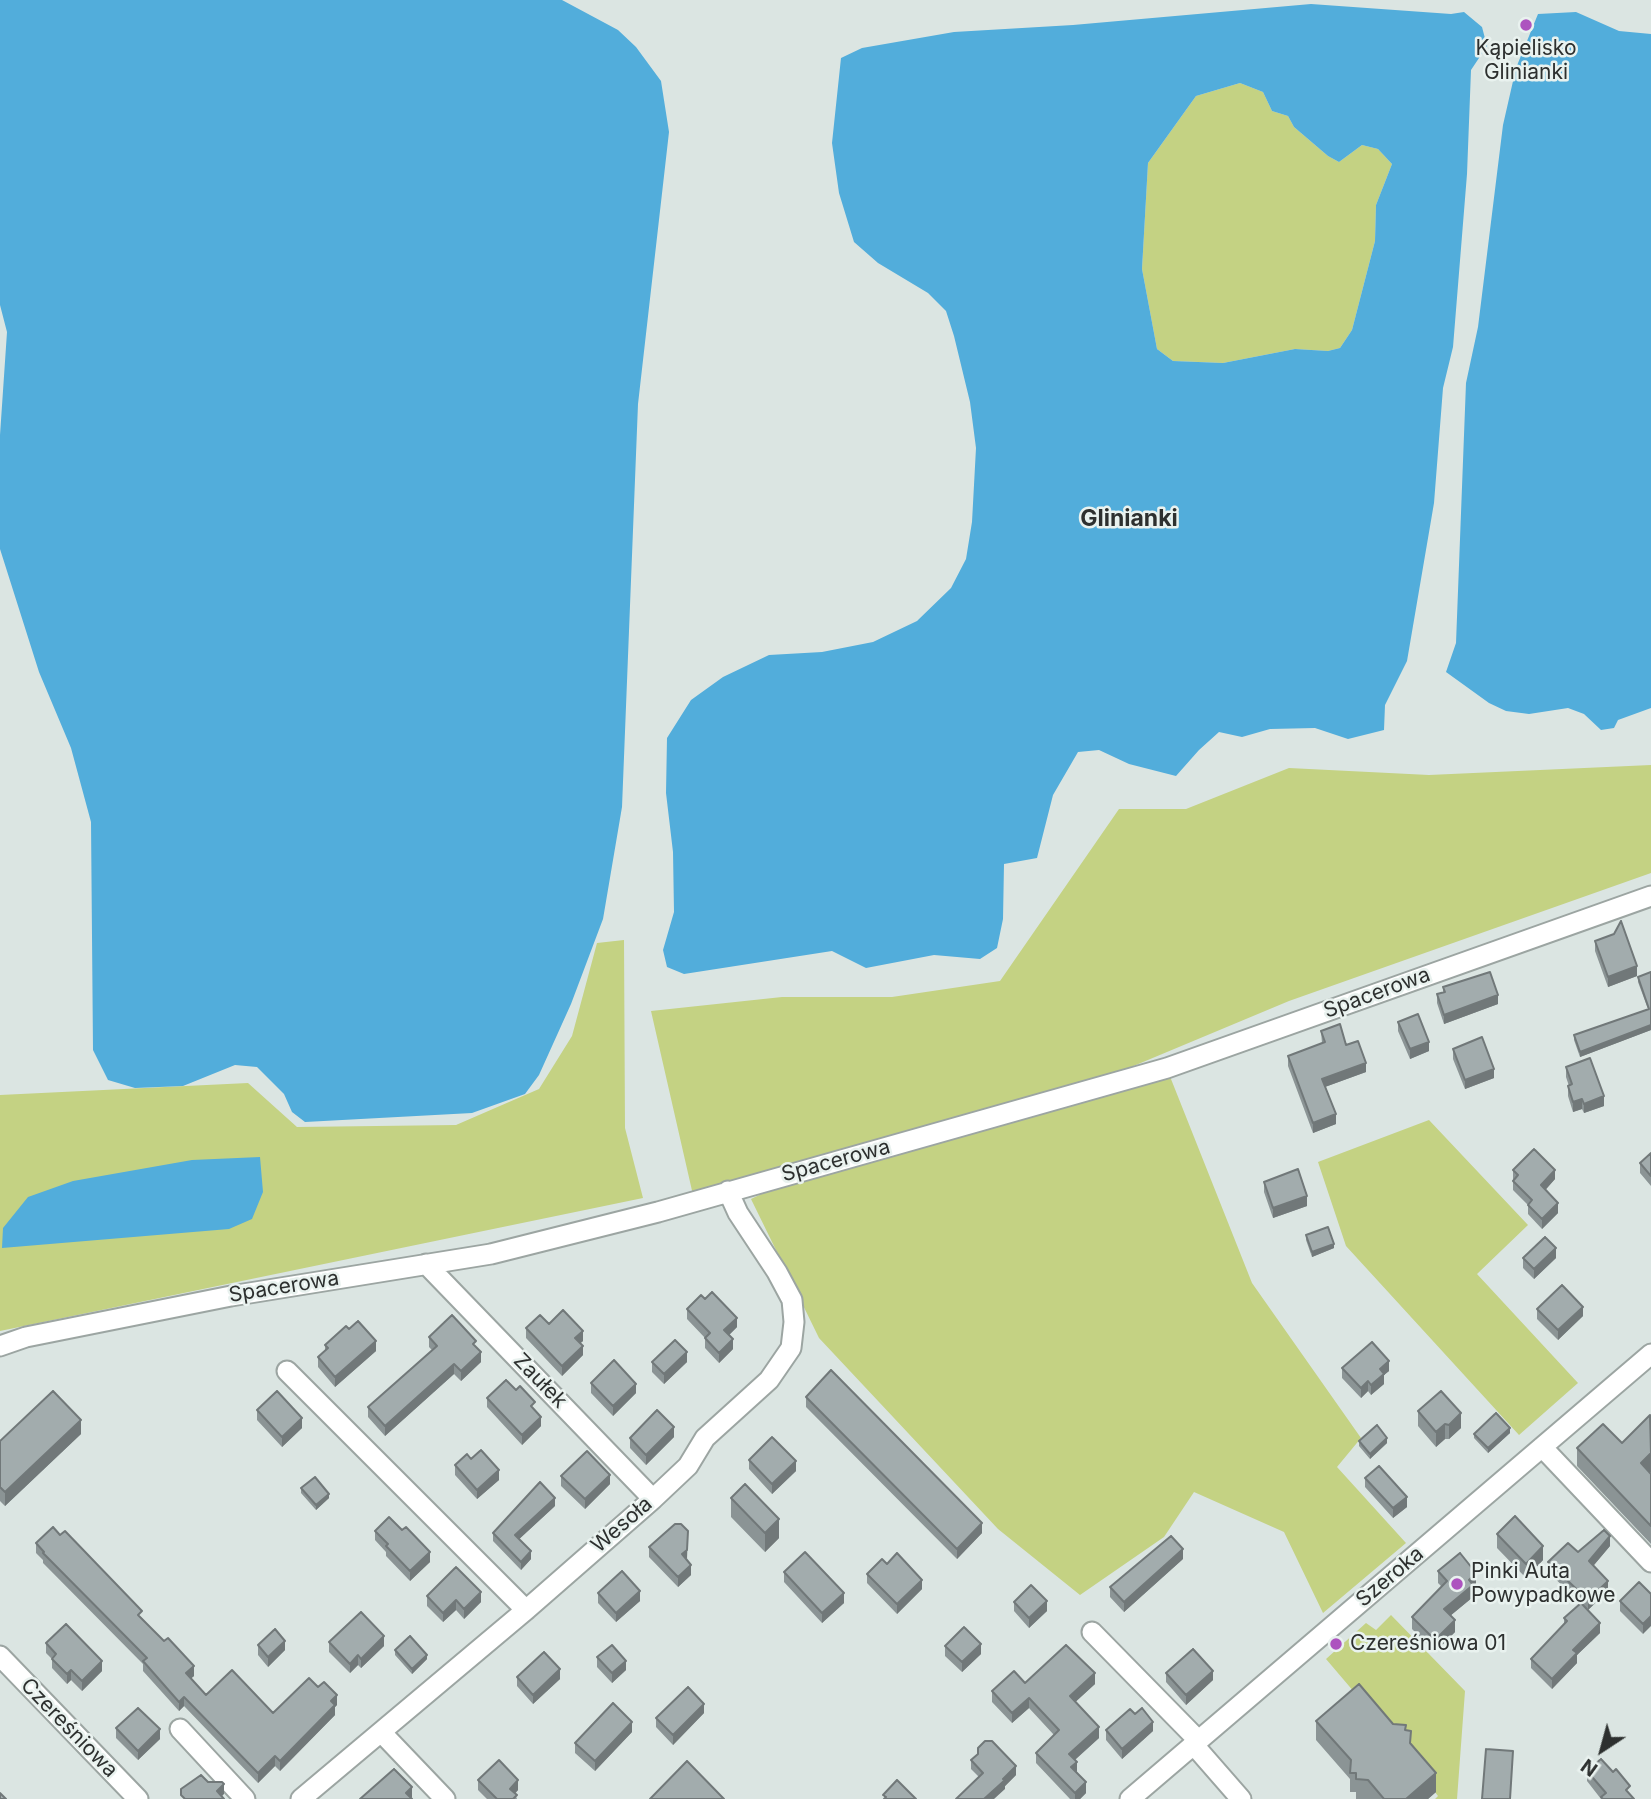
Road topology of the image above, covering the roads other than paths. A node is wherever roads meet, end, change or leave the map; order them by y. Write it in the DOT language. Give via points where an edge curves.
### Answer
graph roads {
  1 [pos="1651,896"];
  2 [pos="728,1191"];
  3 [pos="426,1264"];
  4 [pos="0,1346"];
  5 [pos="1651,1354"];
  6 [pos="288,1371"];
  7 [pos="1542,1447"];
  8 [pos="653,1499"];
  9 [pos="1651,1562"];
  10 [pos="526,1610"];
  11 [pos="1092,1632"];
  12 [pos="0,1656"];
  13 [pos="180,1730"];
  14 [pos="381,1732"];
  15 [pos="1196,1742"];
  16 [pos="138,1799"];
  17 [pos="245,1799"];
  18 [pos="301,1799"];
  19 [pos="445,1799"];
  20 [pos="1130,1799"];
  21 [pos="1241,1799"];
  1 -- 2 [label="street, Spacerowa" via="1167,1068"];
  2 -- 3 [label="street, Spacerowa" via="491,1254"];
  2 -- 8 [label="street, Wesoła" via="792,1300 791,1348 769,1380 705,1438 688,1466"];
  3 -- 4 [label="street, Spacerowa" via="231,1296"];
  3 -- 8 [label="street, Zaułek"];
  5 -- 7 [label="street, Szeroka"];
  6 -- 10 [label="street"];
  7 -- 9 [label="street"];
  7 -- 15 [label="street, Szeroka"];
  8 -- 10 [label="street, Wesoła"];
  10 -- 14 [label="street, Wesoła"];
  11 -- 15 [label="street"];
  12 -- 16 [label="street, Czereśniowa"];
  13 -- 17 [label="street"];
  14 -- 18 [label="street, Wesoła"];
  14 -- 19 [label="street"];
  15 -- 20 [label="street, Szeroka"];
  15 -- 21 [label="street"];
}
